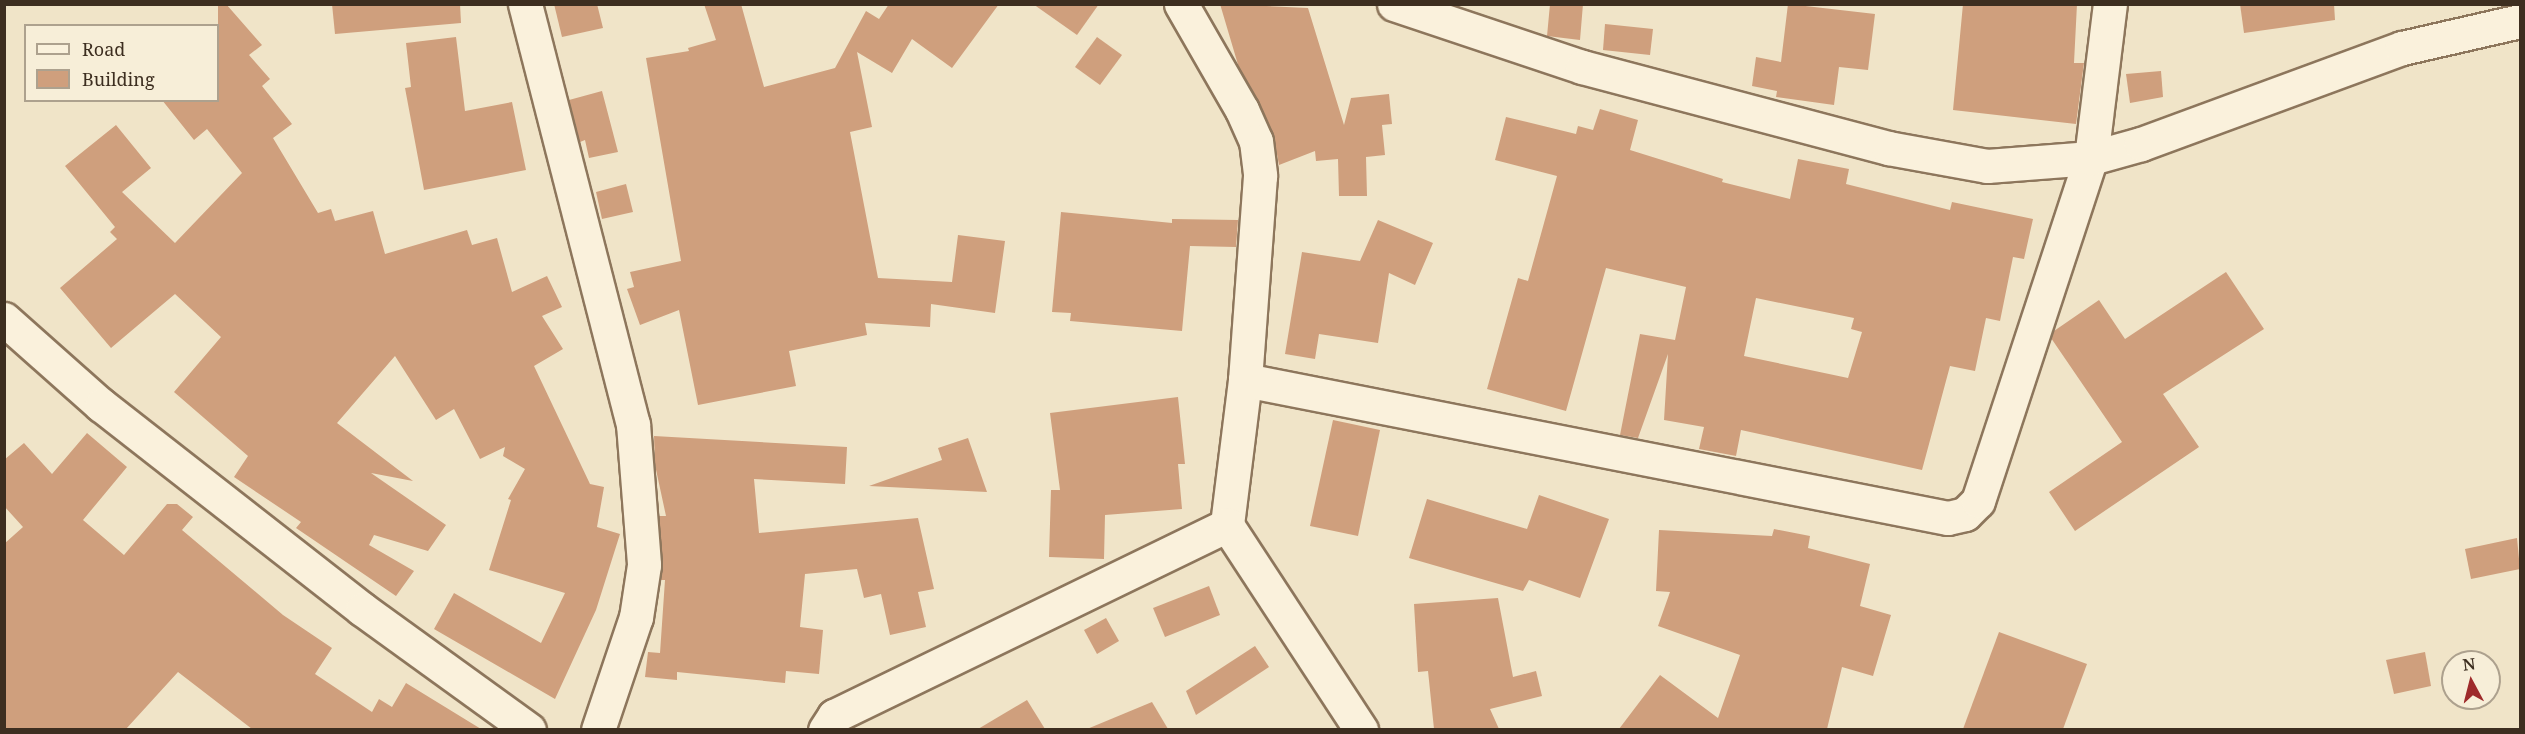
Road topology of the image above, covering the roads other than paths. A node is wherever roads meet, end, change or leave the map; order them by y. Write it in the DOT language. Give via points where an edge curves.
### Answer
graph roads {
  1 [pos="525,4"];
  2 [pos="1181,4"];
  3 [pos="1394,4"];
  4 [pos="2110,4"];
  5 [pos="2520,21"];
  6 [pos="2091,158"];
  7 [pos="4,320"];
  8 [pos="1245,380"];
  9 [pos="1227,525"];
  10 [pos="529,729"];
  11 [pos="598,729"];
  12 [pos="825,729"];
  13 [pos="1362,729"];
  1 -- 11 [label="street" via="633,424 644,565 636,617"];
  2 -- 8 [label="street" via="1256,141 1260,176"];
  3 -- 6 [label="street" via="1582,67 1888,148 1987,166"];
  4 -- 6 [label="street"];
  5 -- 6 [label="street" via="2402,48 2141,144"];
  6 -- 8 [label="street" via="1978,501 1965,514 1948,518"];
  7 -- 10 [label="street" via="110,413 362,609"];
  8 -- 9 [label="street"];
  9 -- 12 [label="street" via="834,716"];
  9 -- 13 [label="street"];
}
